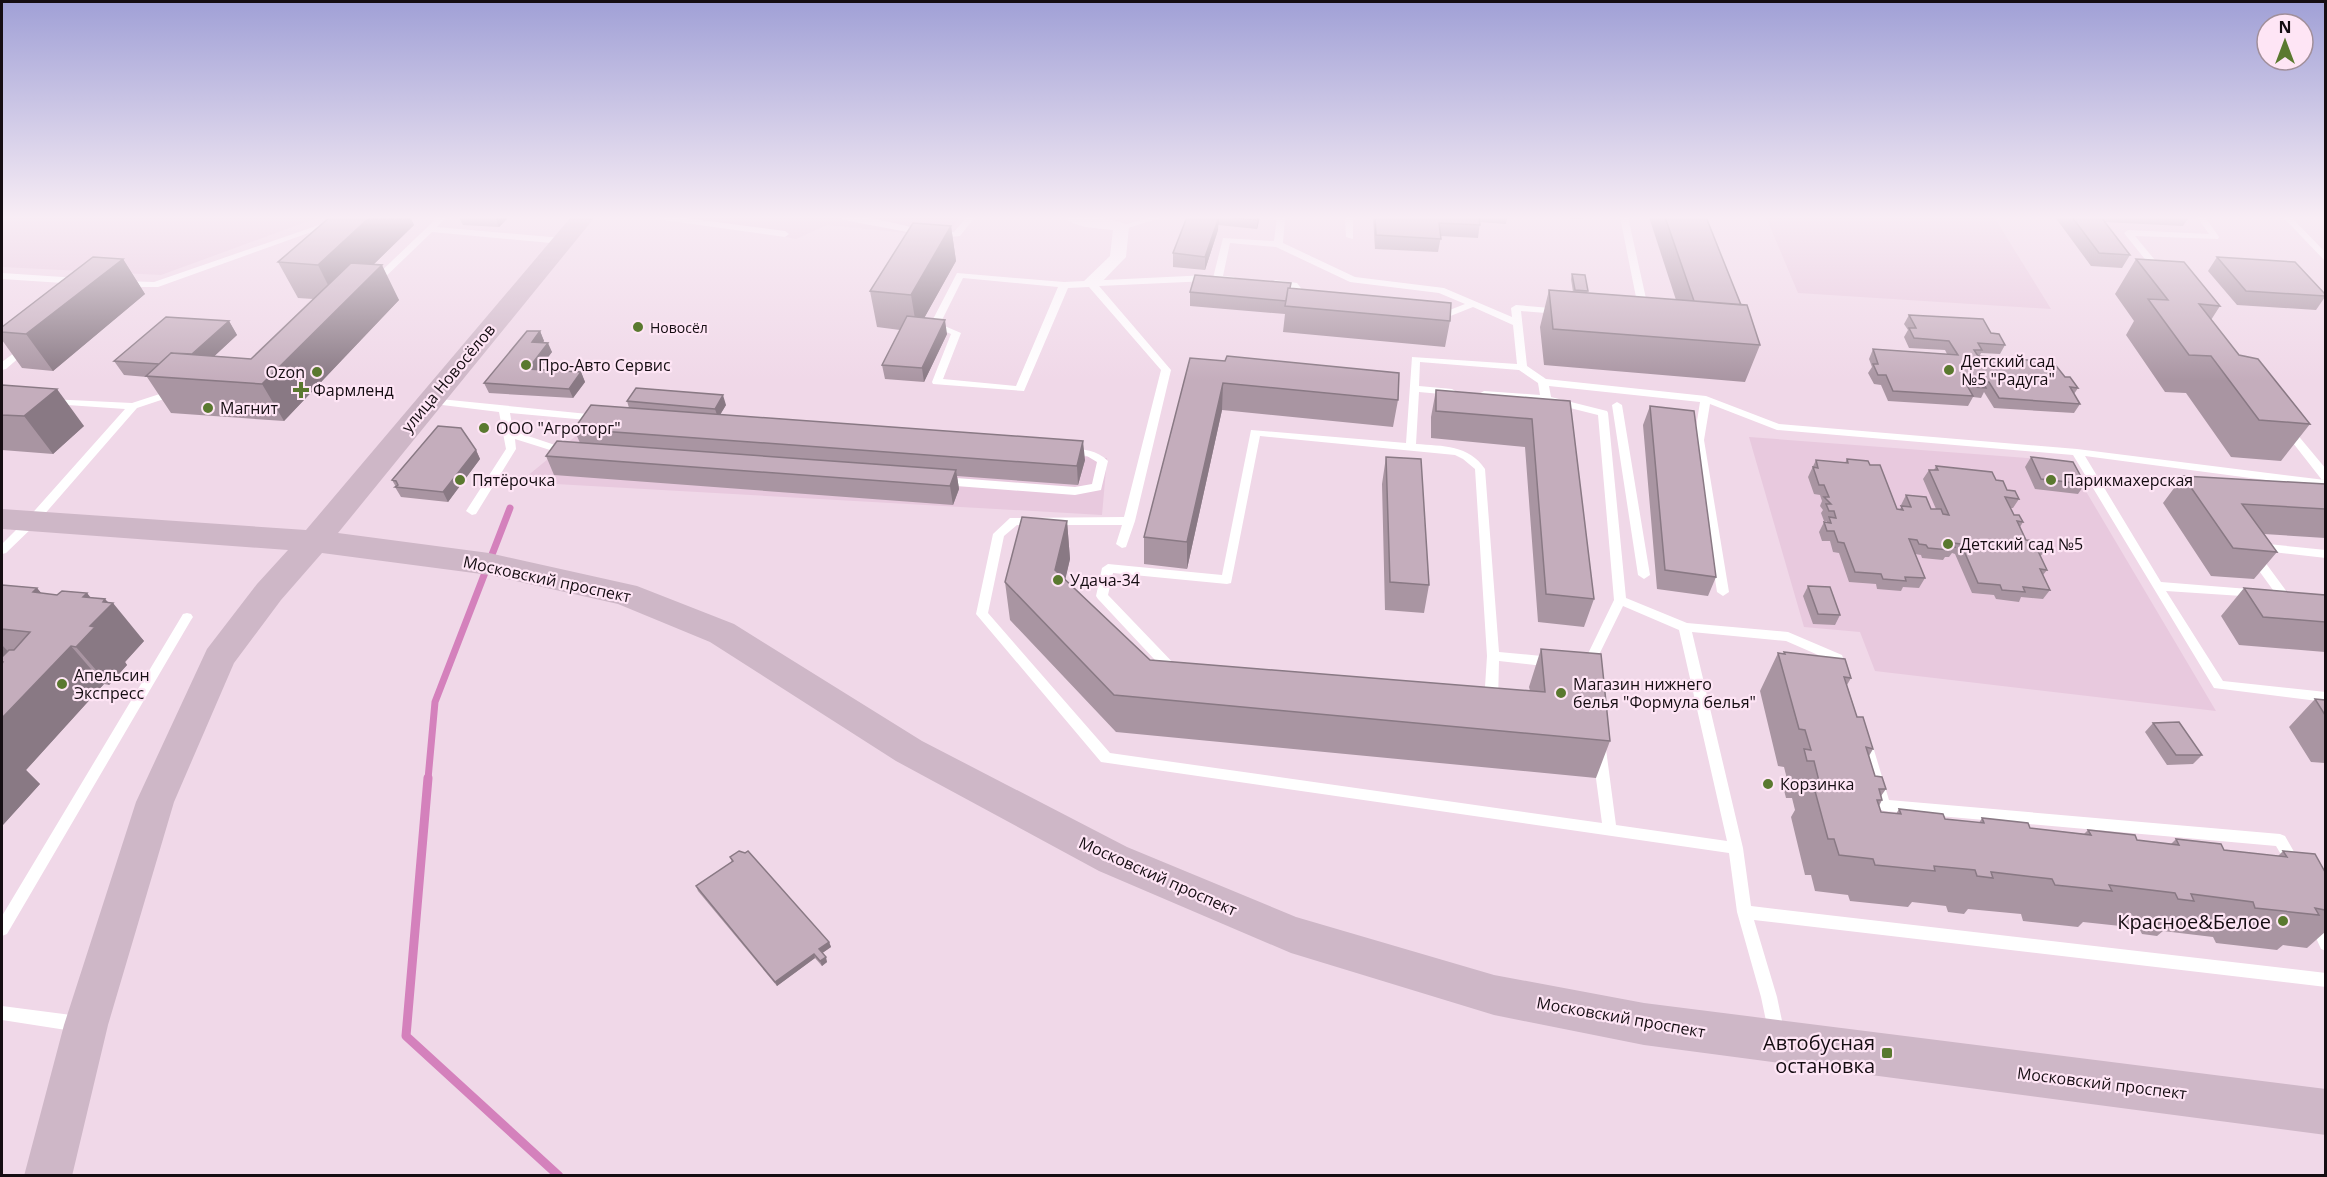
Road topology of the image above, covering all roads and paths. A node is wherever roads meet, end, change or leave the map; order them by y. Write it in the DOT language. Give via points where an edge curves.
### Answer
graph roads {
  1 [pos="192,272"];
  2 [pos="385,272"];
  3 [pos="536,272"];
  4 [pos="1102,272"];
  5 [pos="1219,272"];
  6 [pos="1336,272"];
  7 [pos="1635,272"];
  8 [pos="2159,272"];
  9 [pos="2,276"];
  10 [pos="1218,278"];
  11 [pos="2164,278"];
  12 [pos="1240,280"];
  13 [pos="83,281"];
  14 [pos="1262,282"];
  15 [pos="116,283"];
  16 [pos="1091,283"];
  17 [pos="1064,285"];
  18 [pos="363,293"];
  19 [pos="1473,304"];
  20 [pos="1321,306"];
  21 [pos="1575,313"];
  22 [pos="1421,314"];
  23 [pos="1633,317"];
  24 [pos="1517,323"];
  25 [pos="36,339"];
  26 [pos="2,367"];
  27 [pos="1521,368"];
  28 [pos="1543,382"];
  29 [pos="184,389"];
  30 [pos="1414,389"];
  31 [pos="1640,393"];
  32 [pos="1546,399"];
  33 [pos="1706,399"];
  34 [pos="46,401"];
  35 [pos="429,401"];
  36 [pos="1617,405"];
  37 [pos="134,406"];
  38 [pos="504,409"];
  39 [pos="1604,412"];
  40 [pos="610,419"];
  41 [pos="2282,423"];
  42 [pos="508,433"];
  43 [pos="1411,447"];
  44 [pos="1054,450"];
  45 [pos="2077,452"];
  46 [pos="577,453"];
  47 [pos="2325,477"];
  48 [pos="933,480"];
  49 [pos="2325,484"];
  50 [pos="472,511"];
  51 [pos="17,520"];
  52 [pos="1129,521"];
  53 [pos="314,541"];
  54 [pos="1122,544"];
  55 [pos="2,550"];
  56 [pos="2325,554"];
  57 [pos="1644,574"];
  58 [pos="2157,586"];
  59 [pos="1723,592"];
  60 [pos="1620,600"];
  61 [pos="187,617"];
  62 [pos="1685,627"];
  63 [pos="1493,656"];
  64 [pos="1188,675"];
  65 [pos="1845,681"];
  66 [pos="2325,697"];
  67 [pos="1479,702"];
  68 [pos="1859,726"];
  69 [pos="1598,736"];
  70 [pos="1610,831"];
  71 [pos="1736,848"];
  72 [pos="2301,876"];
  73 [pos="2313,910"];
  74 [pos="1744,912"];
  75 [pos="2,929"];
  76 [pos="2325,944"];
  77 [pos="2325,980"];
  78 [pos="2,1013"];
  79 [pos="86,1025"];
  80 [pos="1779,1042"];
  81 [pos="2325,1112"];
  82 [pos="48,1176"];
  1 -- 15 [label="lane" via="155,285"];
  2 -- 18 [label="lane"];
  3 -- 35 [label="main road, улица Новосёлов"];
  4 -- 16 [label="street"];
  5 -- 10 [label="lane"];
  6 -- 19 [label="lane" via="1353,280 1441,290"];
  7 -- 23 [label="lane" via="1645,318"];
  8 -- 11 [label="lane"];
  9 -- 13 [label="lane"];
  10 -- 12 [label="lane"];
  10 -- 16 [label="lane"];
  14 -- 20 [label="lane" via="1294,285 1310,305"];
  16 -- 17 [label="lane"];
  16 -- 52 [label="lane" via="1166,370"];
  17 -- 17 [label="lane" via="960,275 935,325 956,333 937,382 1020,389"];
  19 -- 22 [label="lane" via="1443,316"];
  19 -- 24 [label="lane"];
  21 -- 24 [label="lane" via="1516,308"];
  24 -- 27 [label="lane"];
  25 -- 26 [label="lane"];
  27 -- 28 [label="lane"];
  27 -- 30 [label="lane" via="1415,359"];
  28 -- 31 [label="lane"];
  28 -- 32 [label="lane"];
  29 -- 37 [label="lane"];
  30 -- 32 [label="lane"];
  30 -- 43 [label="lane"];
  31 -- 33 [label="lane"];
  31 -- 36 [label="lane"];
  32 -- 39 [label="lane"];
  33 -- 45 [label="lane" via="1777,427"];
  33 -- 59 [label="lane" via="1699,440"];
  34 -- 37 [label="lane"];
  35 -- 38 [label="lane"];
  35 -- 53 [label="main road, улица Новосёлов"];
  36 -- 39 [label="lane"];
  36 -- 57 [label="lane"];
  37 -- 51 [label="lane"];
  38 -- 40 [label="lane"];
  38 -- 42 [label="lane"];
  39 -- 60 [label="lane"];
  41 -- 47 [label="lane"];
  42 -- 46 [label="lane"];
  42 -- 50 [label="lane" via="511,449"];
  43 -- 63 [label="lane" via="1463,453 1474,459 1480,469"];
  43 -- 64 [label="lane" via="1255,432 1227,580 1108,568 1102,596 1176,674"];
  44 -- 48 [label="lane" via="1089,453 1103,460 1097,487 1075,491"];
  45 -- 49 [label="lane"];
  45 -- 58 [label="lane"];
  51 -- 53 [label="main road, Московский проспект"];
  51 -- 55 [label="lane"];
  52 -- 54 [label="lane"];
  52 -- 70 [label="lane" via="1014,520 999,534 982,614 1106,758"];
  53 -- 79 [label="main road, улица Новосёлов" via="219,658 154,802"];
  53 -- 80 [label="main road, Московский проспект" via="489,564 625,594 722,633 909,751 1113,859 1291,934 1494,994 1644,1024"];
  56 -- 58 [label="lane" via="2247,546 2289,596"];
  58 -- 66 [label="lane" via="2218,685"];
  60 -- 62 [label="lane"];
  60 -- 63 [label="lane" via="1581,668"];
  61 -- 75 [label="lane"];
  62 -- 65 [label="lane" via="1788,637 1838,658"];
  62 -- 71 [label="lane"];
  63 -- 67 [label="lane" via="1491,703"];
  68 -- 72 [label="lane" via="1884,805 2280,840"];
  69 -- 70 [label="lane"];
  70 -- 71 [label="lane"];
  71 -- 74 [label="lane"];
  73 -- 76 [label="lane"];
  74 -- 77 [label="lane"];
  74 -- 80 [label="lane"];
  78 -- 79 [label="lane"];
  79 -- 82 [label="main road, улица Новосёлов"];
  80 -- 81 [label="main road, Московский проспект"];
}
